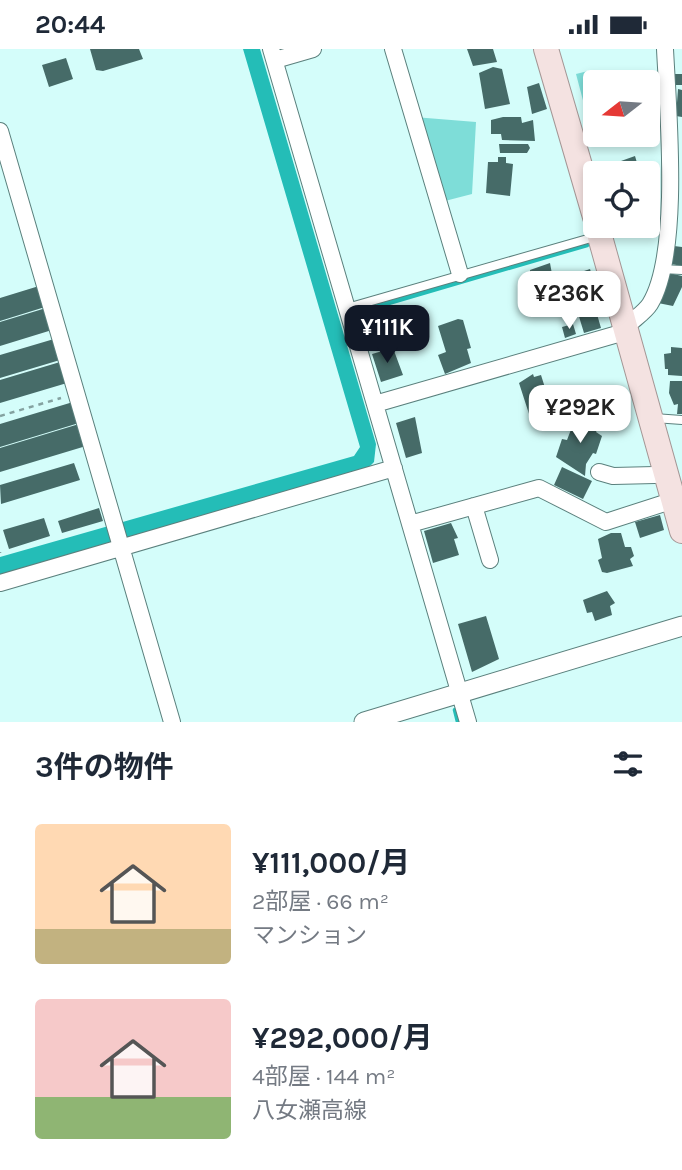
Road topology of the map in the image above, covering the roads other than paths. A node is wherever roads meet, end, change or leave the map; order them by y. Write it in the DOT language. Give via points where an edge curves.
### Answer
graph roads {
  1 [pos="313,49"];
  2 [pos="393,49"];
  3 [pos="546,49"];
  4 [pos="665,49"];
  5 [pos="273,54"];
  6 [pos="0,131"];
  7 [pos="583,186"];
  8 [pos="583,231"];
  9 [pos="598,238"];
  10 [pos="661,269"];
  11 [pos="682,270"];
  12 [pos="460,274"];
  13 [pos="347,308"];
  14 [pos="627,328"];
  15 [pos="375,404"];
  16 [pos="652,418"];
  17 [pos="682,420"];
  18 [pos="394,468"];
  19 [pos="599,472"];
  20 [pos="655,475"];
  21 [pos="674,500"];
  22 [pos="474,506"];
  23 [pos="410,524"];
  24 [pos="682,531"];
  25 [pos="122,548"];
  26 [pos="490,560"];
  27 [pos="0,583"];
  28 [pos="682,626"];
  29 [pos="460,694"];
  30 [pos="172,722"];
  31 [pos="364,722"];
  32 [pos="468,722"];
  1 -- 5 [label="street"];
  2 -- 12 [label="street"];
  3 -- 7 [label="main road"];
  4 -- 10 [label="street" via="671,168"];
  5 -- 13 [label="street"];
  6 -- 25 [label="street"];
  8 -- 12 [label="lane"];
  9 -- 14 [label="main road"];
  10 -- 11 [label="lane"];
  10 -- 14 [label="street" via="650,304"];
  12 -- 13 [label="lane"];
  13 -- 15 [label="street"];
  14 -- 15 [label="street"];
  14 -- 16 [label="main road"];
  15 -- 18 [label="street"];
  16 -- 17 [label="lane"];
  16 -- 21 [label="main road"];
  18 -- 23 [label="street"];
  18 -- 25 [label="street"];
  19 -- 20 [label="street"];
  21 -- 22 [label="street" via="606,522 539,488"];
  21 -- 24 [label="main road"];
  22 -- 23 [label="street"];
  22 -- 26 [label="street"];
  23 -- 29 [label="street"];
  25 -- 27 [label="street"];
  25 -- 30 [label="street"];
  28 -- 29 [label="street"];
  29 -- 31 [label="street"];
  29 -- 32 [label="street"];
}
